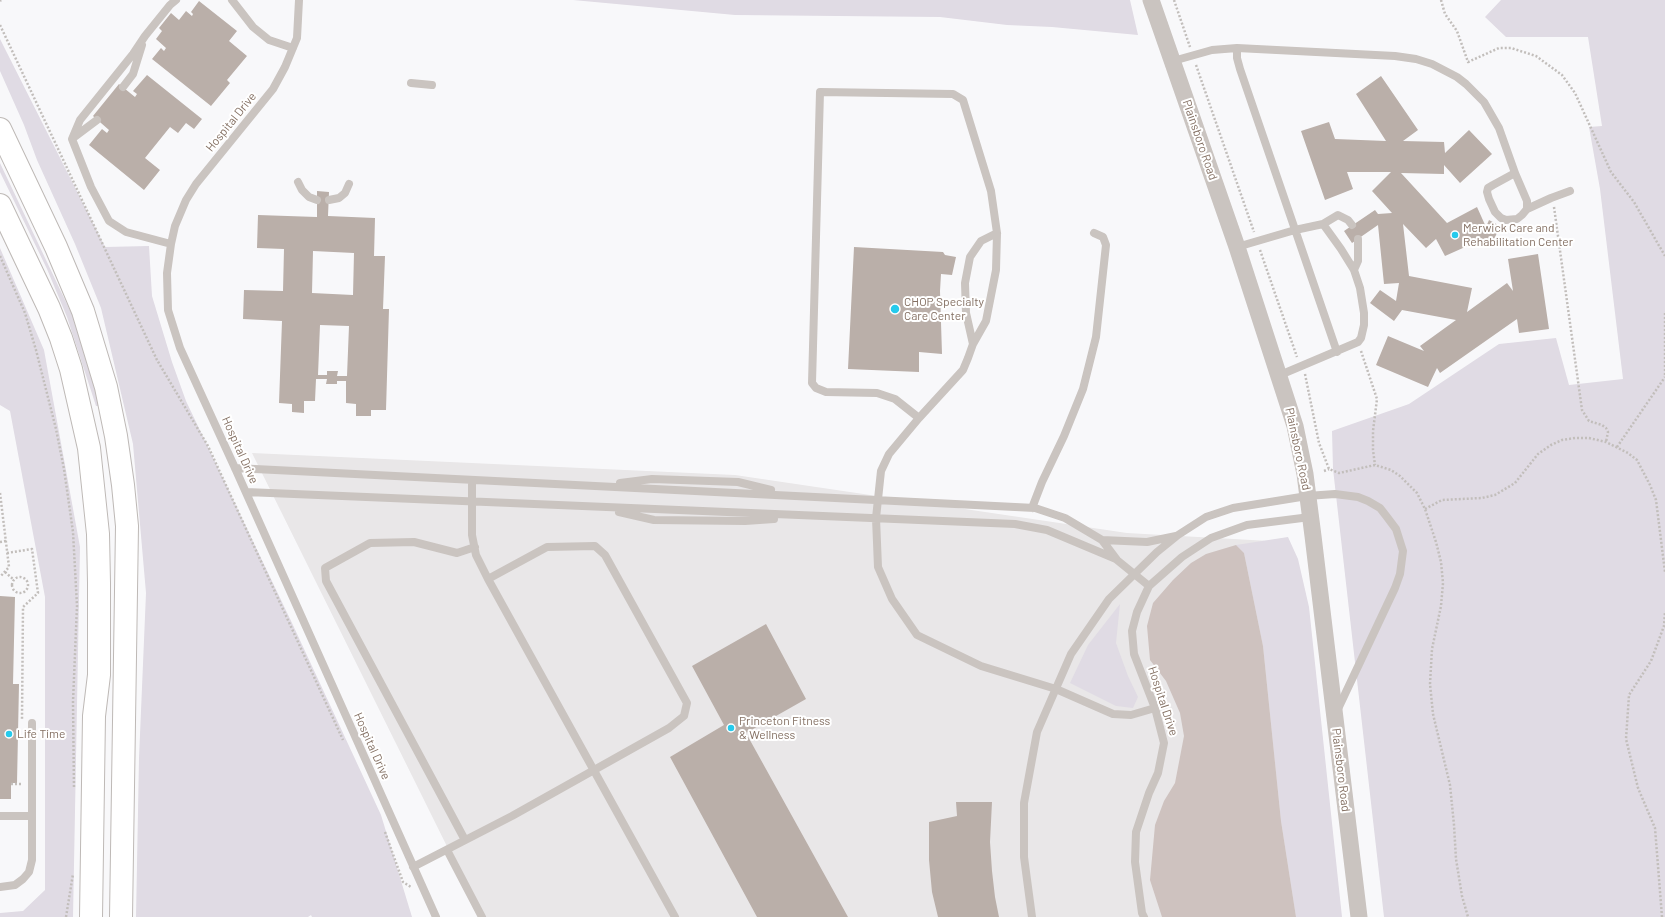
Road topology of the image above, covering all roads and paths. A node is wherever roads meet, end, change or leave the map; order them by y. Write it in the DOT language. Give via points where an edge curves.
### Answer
graph roads {
  1 [pos="176,0"];
  2 [pos="232,0"];
  3 [pos="299,0"];
  4 [pos="1151,0"];
  5 [pos="1174,0"];
  6 [pos="1441,0"];
  7 [pos="0,25"];
  8 [pos="145,36"];
  9 [pos="293,48"];
  10 [pos="1237,48"];
  11 [pos="1193,56"];
  12 [pos="1173,61"];
  13 [pos="411,83"];
  14 [pos="432,85"];
  15 [pos="123,87"];
  16 [pos="97,120"];
  17 [pos="0,129"];
  18 [pos="72,139"];
  19 [pos="1515,173"];
  20 [pos="298,182"];
  21 [pos="349,184"];
  22 [pos="1570,191"];
  23 [pos="317,200"];
  24 [pos="329,200"];
  25 [pos="1554,204"];
  26 [pos="0,205"];
  27 [pos="1527,209"];
  28 [pos="1323,224"];
  29 [pos="1352,225"];
  30 [pos="1294,230"];
  31 [pos="997,233"];
  32 [pos="1094,233"];
  33 [pos="1358,239"];
  34 [pos="1257,241"];
  35 [pos="171,244"];
  36 [pos="1237,247"];
  37 [pos="0,256"];
  38 [pos="1665,256"];
  39 [pos="1354,270"];
  40 [pos="1665,313"];
  41 [pos="973,344"];
  42 [pos="1360,350"];
  43 [pos="1337,352"];
  44 [pos="1302,367"];
  45 [pos="1280,375"];
  46 [pos="1665,377"];
  47 [pos="919,418"];
  48 [pos="1606,442"];
  49 [pos="1617,447"];
  50 [pos="1375,465"];
  51 [pos="235,468"];
  52 [pos="1329,469"];
  53 [pos="1324,471"];
  54 [pos="472,480"];
  55 [pos="246,492"];
  56 [pos="0,493"];
  57 [pos="1308,496"];
  58 [pos="877,500"];
  59 [pos="471,503"];
  60 [pos="1032,508"];
  61 [pos="1425,509"];
  62 [pos="1310,517"];
  63 [pos="876,518"];
  64 [pos="1178,535"];
  65 [pos="1102,540"];
  66 [pos="0,542"];
  67 [pos="6,542"];
  68 [pos="474,547"];
  69 [pos="7,553"];
  70 [pos="1117,560"];
  71 [pos="5,572"];
  72 [pos="1665,572"];
  73 [pos="1134,574"];
  74 [pos="0,577"];
  75 [pos="13,579"];
  76 [pos="488,579"];
  77 [pos="1149,586"];
  78 [pos="1665,612"];
  79 [pos="99,675"];
  80 [pos="1056,688"];
  81 [pos="1155,708"];
  82 [pos="1334,718"];
  83 [pos="32,723"];
  84 [pos="344,743"];
  85 [pos="594,770"];
  86 [pos="74,791"];
  87 [pos="0,816"];
  88 [pos="32,816"];
  89 [pos="384,830"];
  90 [pos="465,840"];
  91 [pos="446,850"];
  92 [pos="74,866"];
  93 [pos="413,867"];
  94 [pos="0,887"];
  95 [pos="425,893"];
  96 [pos="66,917"];
  97 [pos="91,917"];
  98 [pos="103,917"];
  99 [pos="121,917"];
  100 [pos="436,917"];
  101 [pos="482,917"];
  102 [pos="675,917"];
  103 [pos="1032,917"];
  104 [pos="1144,917"];
  105 [pos="1358,917"];
  106 [pos="1468,917"];
  107 [pos="1662,917"];
  1 -- 8 [label="lane"];
  2 -- 9 [label="lane" via="253,27 269,40"];
  3 -- 9 [label="lane, Hospital Drive" via="297,38"];
  4 -- 12 [label="street, Plainsboro Road"];
  5 -- 11 [label="path"];
  6 -- 38 [label="path" via="1457,31 1468,62 1499,48 1511,48 1536,56 1562,75 1575,93 1611,172 1634,202"];
  7 -- 84 [label="path" via="157,360 208,446"];
  8 -- 15 [label="lane" via="133,74"];
  8 -- 18 [label="lane" via="80,120"];
  9 -- 35 [label="lane, Hospital Drive" via="273,89 186,200 175,226"];
  10 -- 11 [label="lane" via="1212,50"];
  10 -- 19 [label="lane" via="1395,56 1432,64 1457,77 1484,102 1499,128"];
  10 -- 30 [label="lane" via="1240,69"];
  11 -- 12 [label="lane"];
  11 -- 34 [label="path"];
  12 -- 36 [label="street, Plainsboro Road"];
  13 -- 14 [label="lane"];
  16 -- 18 [label="lane"];
  17 -- 99 [label="highway" via="83,311 106,387 116,436 126,526"];
  18 -- 35 [label="lane" via="91,187 109,221 126,232"];
  19 -- 27 [label="lane" via="1527,201"];
  19 -- 27 [label="lane" via="1488,188 1488,199 1500,218 1506,220 1517,218"];
  20 -- 23 [label="lane" via="309,197"];
  21 -- 24 [label="lane" via="339,198"];
  22 -- 27 [label="lane"];
  25 -- 48 [label="path" via="1582,410 1589,421 1606,428"];
  26 -- 79 [label="highway" via="61,338 85,428 98,534"];
  28 -- 29 [label="lane" via="1338,215"];
  28 -- 30 [label="lane"];
  28 -- 39 [label="lane" via="1342,248"];
  30 -- 34 [label="lane"];
  30 -- 43 [label="lane"];
  31 -- 41 [label="lane" via="996,270 986,321"];
  31 -- 41 [label="lane" via="981,241 970,257 965,283 966,313"];
  31 -- 47 [label="lane" via="991,191 963,100 953,94 820,92 812,383 816,388 826,392 877,393 895,398"];
  32 -- 60 [label="lane" via="1103,237 1106,245 1096,337 1083,389"];
  33 -- 39 [label="lane" via="1358,261"];
  34 -- 36 [label="lane"];
  34 -- 44 [label="path"];
  35 -- 51 [label="lane, Hospital Drive" via="166,291 173,329"];
  36 -- 45 [label="street, Plainsboro Road"];
  37 -- 86 [label="path" via="34,342 64,469 72,532 77,606 73,702"];
  39 -- 43 [label="lane" via="1364,313 1363,333 1358,342"];
  40 -- 46 [label="path"];
  41 -- 47 [label="lane" via="963,370"];
  42 -- 50 [label="path" via="1377,398 1373,432"];
  43 -- 44 [label="lane"];
  44 -- 45 [label="lane"];
  44 -- 52 [label="path" via="1306,375 1319,443"];
  45 -- 57 [label="street, Plainsboro Road" via="1295,426"];
  46 -- 49 [label="path"];
  47 -- 58 [label="lane" via="889,454 881,471"];
  48 -- 49 [label="path"];
  48 -- 61 [label="path" via="1589,438 1562,440 1538,454 1515,483 1495,495 1442,500"];
  49 -- 72 [label="path" via="1636,460 1656,500"];
  50 -- 52 [label="path" via="1339,473"];
  50 -- 61 [label="path" via="1400,476 1417,493"];
  51 -- 54 [label="lane"];
  51 -- 55 [label="lane, Hospital Drive"];
  52 -- 53 [label="path"];
  54 -- 58 [label="lane"];
  54 -- 59 [label="lane"];
  55 -- 59 [label="lane"];
  55 -- 93 [label="lane, Hospital Drive"];
  56 -- 67 [label="path"];
  57 -- 62 [label="street, Plainsboro Road"];
  57 -- 64 [label="lane" via="1233,508 1206,517"];
  57 -- 82 [label="lane" via="1347,495 1368,501 1380,508 1396,529 1403,551 1403,564 1395,588"];
  58 -- 60 [label="lane"];
  58 -- 63 [label="lane"];
  59 -- 63 [label="lane"];
  59 -- 68 [label="lane"];
  60 -- 65 [label="lane" via="1064,518"];
  61 -- 106 [label="path" via="1441,562 1443,583 1432,649 1430,684 1433,714 1450,786 1456,859"];
  62 -- 77 [label="lane" via="1247,525 1211,538 1182,557"];
  62 -- 82 [label="street, Plainsboro Road"];
  63 -- 70 [label="lane" via="1022,526 1047,530"];
  63 -- 80 [label="lane" via="878,567 892,599 917,635 981,666"];
  64 -- 65 [label="lane" via="1147,542"];
  64 -- 73 [label="lane"];
  65 -- 70 [label="lane"];
  66 -- 67 [label="path"];
  67 -- 69 [label="path"];
  68 -- 76 [label="lane"];
  68 -- 90 [label="lane" via="457,553 414,542 370,543 325,568 326,581"];
  69 -- 71 [label="path" via="9,567"];
  69 -- 83 [label="path" via="32,550 38,593 23,607 22,718"];
  70 -- 73 [label="lane"];
  71 -- 74 [label="path"];
  71 -- 75 [label="path"];
  73 -- 77 [label="lane"];
  73 -- 80 [label="lane" via="1109,599 1071,654"];
  75 -- 75 [label="path" via="12,590 19,593 26,590 27,580 20,576"];
  76 -- 85 [label="lane"];
  76 -- 85 [label="lane" via="547,547 595,546 605,555 688,703 684,716 669,728"];
  77 -- 81 [label="lane, Hospital Drive" via="1137,612 1132,631 1134,654"];
  78 -- 107 [label="path" via="1664,626 1651,661 1629,695 1626,739 1638,788 1655,828"];
  79 -- 97 [label="highway" via="94,716"];
  79 -- 98 [label="highway" via="106,720"];
  80 -- 81 [label="lane" via="1113,714 1131,715"];
  80 -- 103 [label="lane" via="1037,732 1024,803 1024,858"];
  81 -- 104 [label="lane, Hospital Drive" via="1164,743 1158,773 1136,832 1135,862"];
  82 -- 105 [label="street, Plainsboro Road"];
  83 -- 88 [label="lane"];
  85 -- 90 [label="lane"];
  85 -- 102 [label="lane"];
  87 -- 88 [label="lane"];
  88 -- 94 [label="lane" via="32,860 29,872 15,885"];
  89 -- 95 [label="path" via="402,882"];
  90 -- 91 [label="lane"];
  91 -- 93 [label="lane"];
  91 -- 101 [label="lane"];
  92 -- 96 [label="path"];
  93 -- 95 [label="lane, Hospital Drive"];
  95 -- 100 [label="lane, Hospital Drive"];
}
